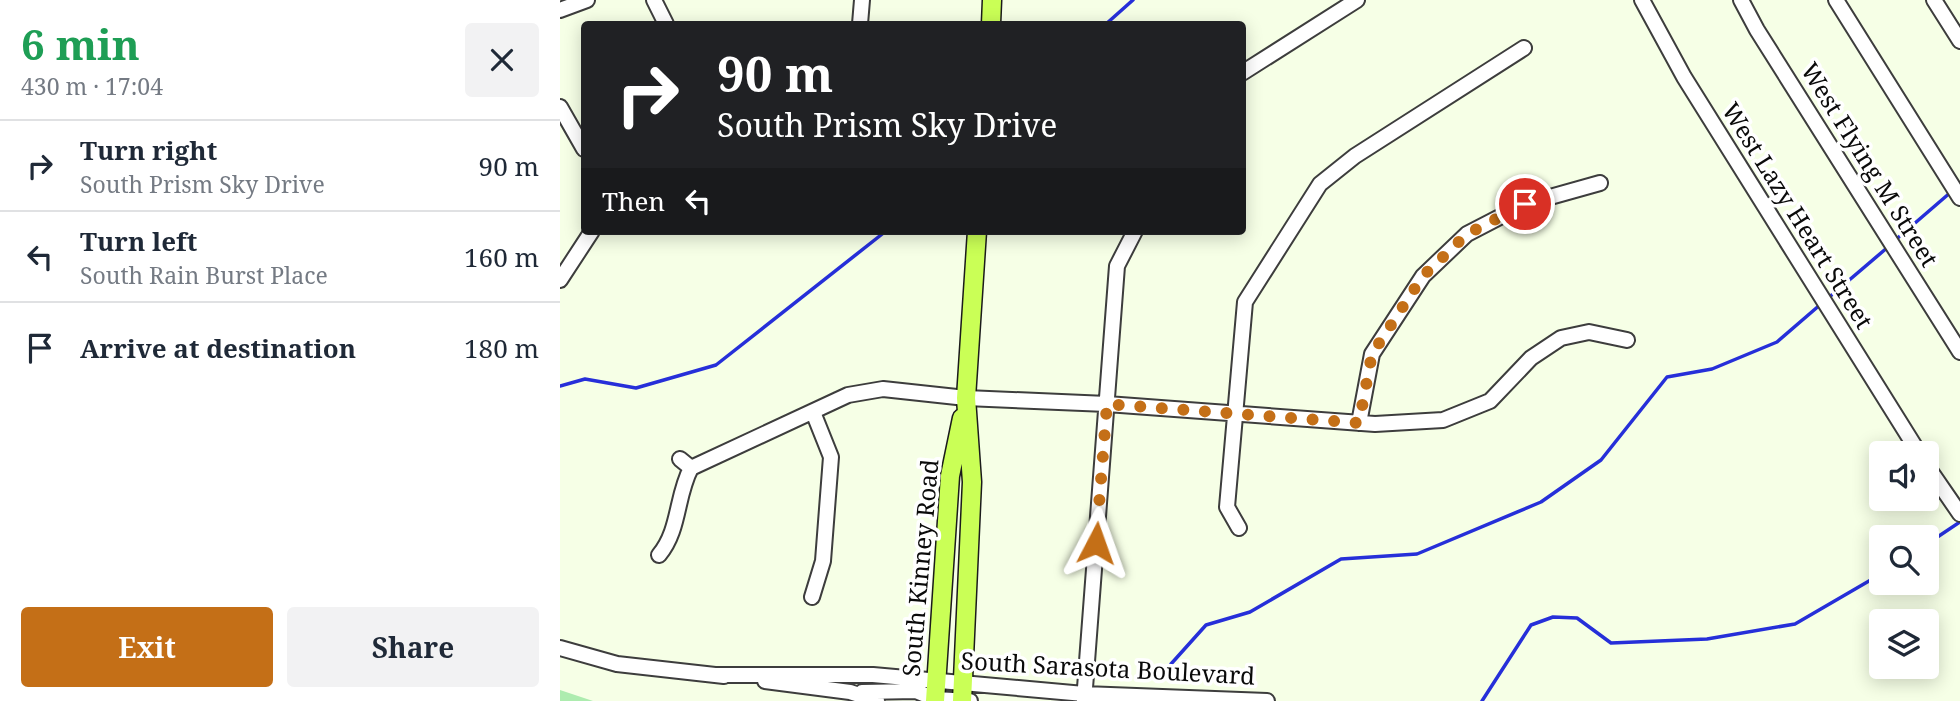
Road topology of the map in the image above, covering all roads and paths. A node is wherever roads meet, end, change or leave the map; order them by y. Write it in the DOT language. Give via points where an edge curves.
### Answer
graph roads {
  1 [pos="587,0"];
  2 [pos="654,0"];
  3 [pos="862,0"];
  4 [pos="992,0"];
  5 [pos="1357,0"];
  6 [pos="1642,0"];
  7 [pos="1741,0"];
  8 [pos="1836,0"];
  9 [pos="1934,0"];
  10 [pos="560,10"];
  11 [pos="664,21"];
  12 [pos="860,21"];
  13 [pos="991,21"];
  14 [pos="1960,41"];
  15 [pos="1524,48"];
  16 [pos="1246,69"];
  17 [pos="560,107"];
  18 [pos="581,144"];
  19 [pos="1600,183"];
  20 [pos="1960,198"];
  21 [pos="589,235"];
  22 [pos="977,235"];
  23 [pos="1133,235"];
  24 [pos="560,280"];
  25 [pos="1627,340"];
  26 [pos="1960,352"];
  27 [pos="966,398"];
  28 [pos="1107,404"];
  29 [pos="813,412"];
  30 [pos="1235,415"];
  31 [pos="1359,423"];
  32 [pos="1912,441"];
  33 [pos="1939,483"];
  34 [pos="1960,514"];
  35 [pos="1239,528"];
  36 [pos="659,555"];
  37 [pos="812,597"];
  38 [pos="560,648"];
  39 [pos="717,675"];
  40 [pos="850,692"];
  41 [pos="936,694"];
  42 [pos="962,695"];
  43 [pos="1084,698"];
  44 [pos="877,701"];
  45 [pos="971,701"];
  46 [pos="1266,701"];
  1 -- 10 [label="street"];
  2 -- 11 [label="street"];
  3 -- 12 [label="street"];
  4 -- 13 [label="main road"];
  5 -- 16 [label="street"];
  6 -- 32 [label="street, West Lazy Heart Street" via="1684,77"];
  7 -- 26 [label="street, West Flying M Street"];
  8 -- 20 [label="street"];
  9 -- 14 [label="street"];
  15 -- 30 [label="street" via="1355,156 1320,184 1245,302"];
  17 -- 18 [label="street"];
  19 -- 31 [label="street" via="1525,204 1467,234 1423,276 1372,354"];
  21 -- 24 [label="street"];
  22 -- 27 [label="main road, South Kinney Road"];
  23 -- 28 [label="street" via="1117,266"];
  25 -- 31 [label="street" via="1589,332 1561,338 1531,358 1490,401 1443,420"];
  27 -- 28 [label="street"];
  27 -- 29 [label="street" via="883,388 848,395"];
  27 -- 41 [label="main road, South Kinney Road" via="950,476"];
  27 -- 42 [label="main road, South Kinney Road" via="972,482"];
  28 -- 30 [label="street"];
  28 -- 43 [label="street"];
  29 -- 36 [label="street" via="685,464 673,533"];
  29 -- 37 [label="street" via="831,457 823,561"];
  30 -- 31 [label="street"];
  30 -- 35 [label="street" via="1227,507"];
  33 -- 34 [label="street"];
  38 -- 39 [label="street" via="617,664"];
  39 -- 40 [label="street"];
  39 -- 41 [label="street, South Sarasota Boulevard" via="905,678"];
  40 -- 41 [label="street, South Sarasota Boulevard"];
  40 -- 44 [label="street"];
  41 -- 42 [label="street, South Sarasota Boulevard"];
  42 -- 43 [label="street, South Sarasota Boulevard"];
  42 -- 45 [label="street, South Sarasota Boulevard"];
  43 -- 46 [label="street, South Sarasota Boulevard"];
}
